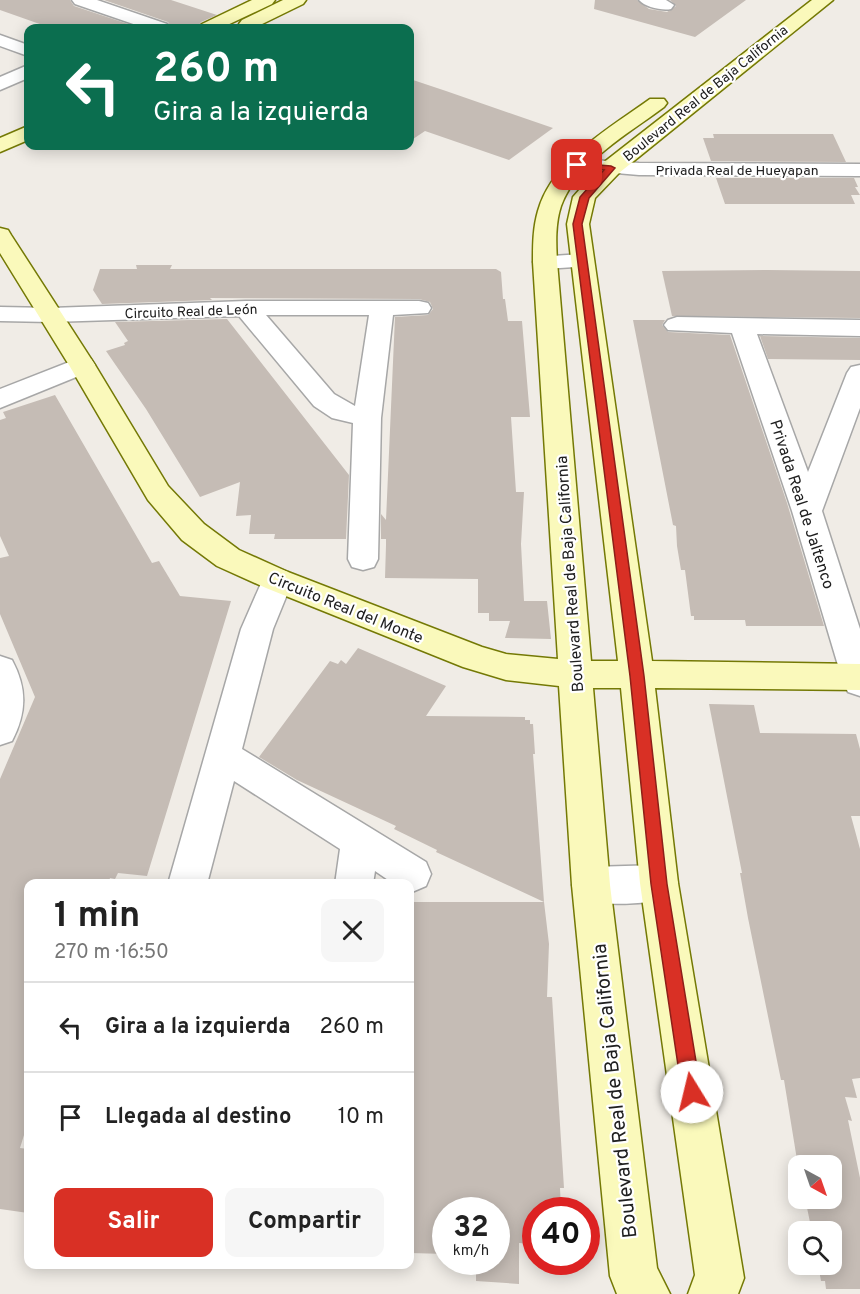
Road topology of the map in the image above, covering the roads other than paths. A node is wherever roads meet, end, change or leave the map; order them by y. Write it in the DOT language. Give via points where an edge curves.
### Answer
graph roads {
  1 [pos="81,0"];
  2 [pos="266,0"];
  3 [pos="297,0"];
  4 [pos="648,0"];
  5 [pos="788,0"];
  6 [pos="824,0"];
  7 [pos="665,5"];
  8 [pos="139,20"];
  9 [pos="130,24"];
  10 [pos="150,24"];
  11 [pos="216,24"];
  12 [pos="247,24"];
  13 [pos="0,40"];
  14 [pos="24,49"];
  15 [pos="24,73"];
  16 [pos="0,84"];
  17 [pos="24,119"];
  18 [pos="0,130"];
  19 [pos="24,134"];
  20 [pos="0,146"];
  21 [pos="577,165"];
  22 [pos="611,168"];
  23 [pos="860,170"];
  24 [pos="0,235"];
  25 [pos="582,261"];
  26 [pos="545,262"];
  27 [pos="246,308"];
  28 [pos="382,308"];
  29 [pos="419,308"];
  30 [pos="0,314"];
  31 [pos="51,315"];
  32 [pos="677,325"];
  33 [pos="742,326"];
  34 [pos="860,328"];
  35 [pos="82,365"];
  36 [pos="860,373"];
  37 [pos="0,399"];
  38 [pos="367,418"];
  39 [pos="807,511"];
  40 [pos="363,559"];
  41 [pos="277,580"];
  42 [pos="0,669"];
  43 [pos="577,674"];
  44 [pos="637,676"];
  45 [pos="859,679"];
  46 [pos="0,731"];
  47 [pos="221,754"];
  48 [pos="360,841"];
  49 [pos="412,874"];
  50 [pos="188,879"];
  51 [pos="355,879"];
  52 [pos="659,884"];
  53 [pos="591,885"];
  54 [pos="646,1294"];
  55 [pos="712,1294"];
  1 -- 8 [label="street"];
  2 -- 11 [label="street"];
  3 -- 12 [label="street"];
  4 -- 7 [label="street"];
  5 -- 21 [label="street, Boulevard Real de Baja California"];
  6 -- 22 [label="street, Boulevard Real de Baja California"];
  8 -- 9 [label="street"];
  8 -- 10 [label="street"];
  13 -- 14 [label="street"];
  15 -- 16 [label="street"];
  17 -- 18 [label="street"];
  19 -- 20 [label="street"];
  21 -- 22 [label="street, Privada Real de Hueyapan"];
  21 -- 26 [label="street, Boulevard Real de Baja California" via="554,198 545,230"];
  22 -- 23 [label="street, Privada Real de Hueyapan"];
  22 -- 25 [label="street, Boulevard Real de Baja California" via="584,197 578,224"];
  24 -- 31 [label="street, Circuito Real del Monte"];
  25 -- 26 [label="street"];
  25 -- 44 [label="street, Boulevard Real de Baja California"];
  26 -- 43 [label="street, Boulevard Real de Baja California"];
  27 -- 28 [label="street, Circuito Real de León"];
  27 -- 31 [label="street, Circuito Real de León"];
  27 -- 38 [label="street" via="324,400 342,412"];
  28 -- 29 [label="street, Circuito Real de León"];
  28 -- 38 [label="street"];
  30 -- 31 [label="street, Circuito Real de León"];
  31 -- 35 [label="street, Circuito Real del Monte"];
  32 -- 33 [label="street"];
  33 -- 34 [label="street"];
  33 -- 39 [label="street, Privada Real de Jaltenco"];
  35 -- 37 [label="street"];
  35 -- 41 [label="street, Circuito Real del Monte" via="158,493 194,532 228,558"];
  36 -- 39 [label="street"];
  38 -- 40 [label="street"];
  39 -- 45 [label="street, Privada Real de Jaltenco"];
  41 -- 43 [label="street, Circuito Real del Monte" via="475,658 506,667"];
  41 -- 47 [label="street" via="257,629"];
  42 -- 46 [label="street" via="8,699"];
  43 -- 44 [label="street, Circuito Real del Monte"];
  43 -- 53 [label="street, Boulevard Real de Baja California"];
  44 -- 45 [label="street, Circuito Real del Monte"];
  44 -- 52 [label="street, Boulevard Real de Baja California"];
  47 -- 48 [label="street"];
  47 -- 50 [label="street"];
  48 -- 49 [label="street"];
  48 -- 51 [label="street"];
  52 -- 53 [label="street"];
  52 -- 55 [label="street, Boulevard Real de Baja California" via="720,1278"];
  53 -- 54 [label="street, Boulevard Real de Baja California" via="634,1276"];
}
